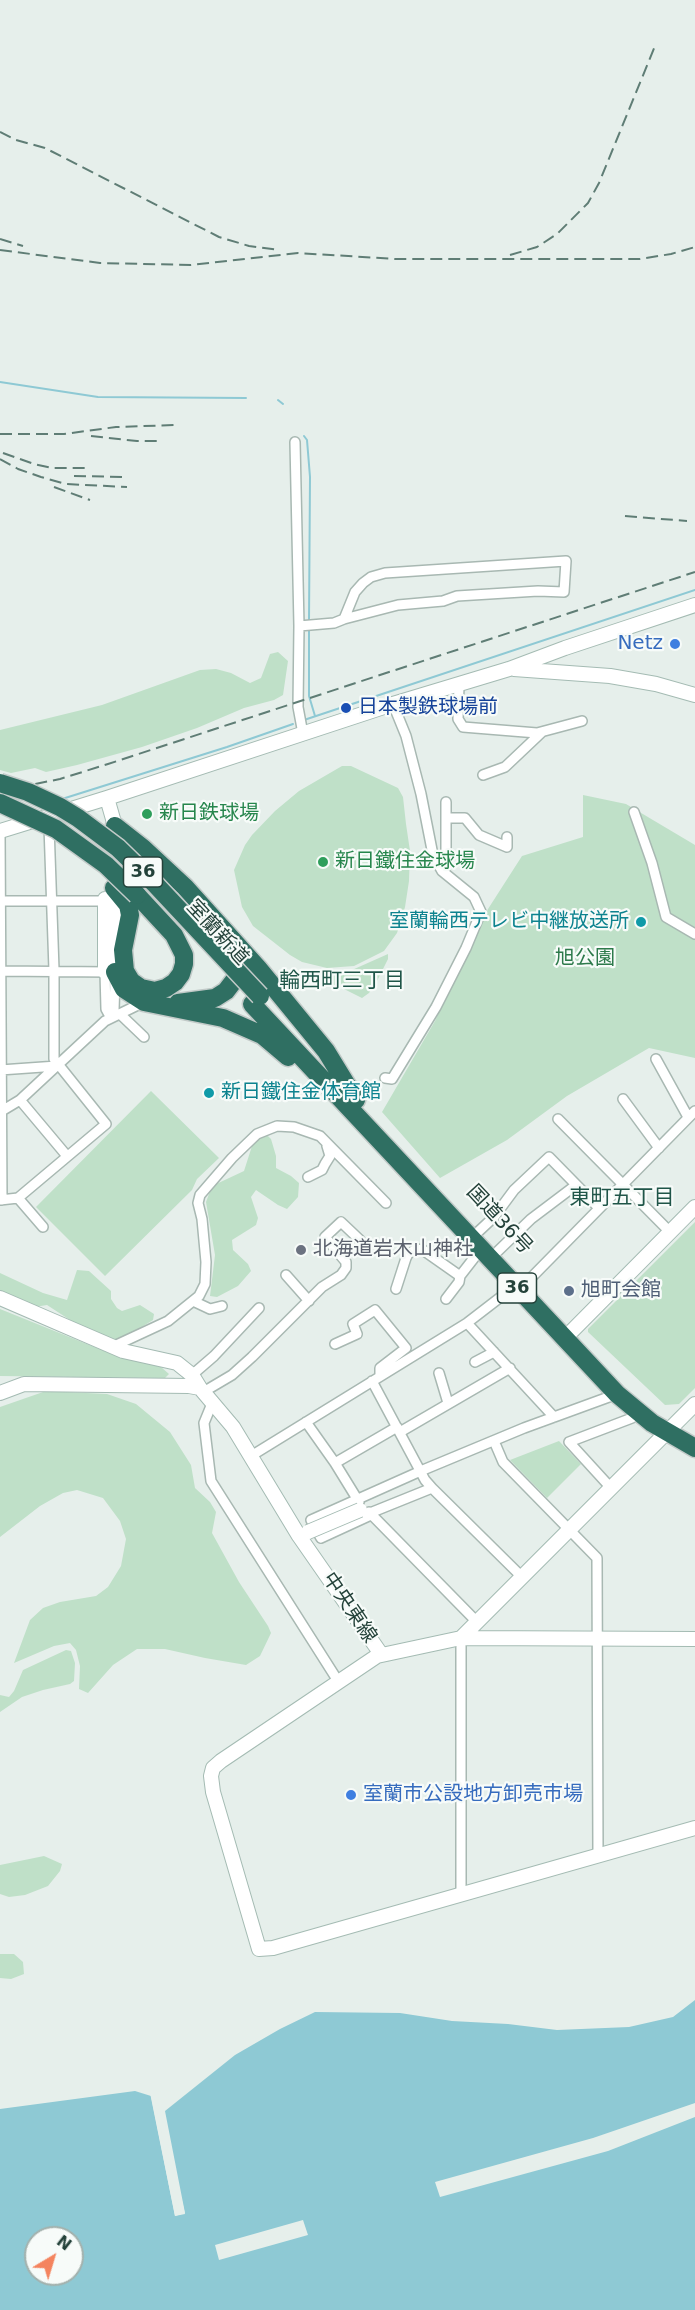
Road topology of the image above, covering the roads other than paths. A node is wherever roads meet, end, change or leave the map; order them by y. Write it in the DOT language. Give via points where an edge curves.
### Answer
graph roads {
  1 [pos="295,442"];
  2 [pos="695,605"];
  3 [pos="344,619"];
  4 [pos="305,626"];
  5 [pos="509,669"];
  6 [pos="459,684"];
  7 [pos="695,695"];
  8 [pos="393,704"];
  9 [pos="582,721"];
  10 [pos="542,732"];
  11 [pos="303,735"];
  12 [pos="0,775"];
  13 [pos="483,775"];
  14 [pos="0,783"];
  15 [pos="0,795"];
  16 [pos="104,799"];
  17 [pos="446,802"];
  18 [pos="0,803"];
  19 [pos="634,812"];
  20 [pos="47,816"];
  21 [pos="447,818"];
  22 [pos="115,826"];
  23 [pos="0,831"];
  24 [pos="507,837"];
  25 [pos="437,864"];
  26 [pos="111,897"];
  27 [pos="1,901"];
  28 [pos="51,901"];
  29 [pos="695,934"];
  30 [pos="54,970"];
  31 [pos="1,971"];
  32 [pos="110,972"];
  33 [pos="261,995"];
  34 [pos="144,1002"];
  35 [pos="166,1005"];
  36 [pos="116,1016"];
  37 [pos="144,1037"];
  38 [pos="656,1059"];
  39 [pos="58,1066"];
  40 [pos="1,1070"];
  41 [pos="385,1078"];
  42 [pos="623,1099"];
  43 [pos="20,1100"];
  44 [pos="356,1100"];
  45 [pos="1,1111"];
  46 [pos="692,1114"];
  47 [pos="558,1119"];
  48 [pos="375,1136"];
  49 [pos="326,1144"];
  50 [pos="659,1148"];
  51 [pos="67,1156"];
  52 [pos="308,1177"];
  53 [pos="624,1184"];
  54 [pos="576,1185"];
  55 [pos="18,1198"];
  56 [pos="1,1200"];
  57 [pos="386,1203"];
  58 [pos="695,1207"];
  59 [pos="599,1208"];
  60 [pos="43,1227"];
  61 [pos="479,1231"];
  62 [pos="670,1232"];
  63 [pos="360,1240"];
  64 [pos="489,1250"];
  65 [pos="286,1275"];
  66 [pos="460,1276"];
  67 [pos="521,1284"];
  68 [pos="396,1289"];
  69 [pos="0,1298"];
  70 [pos="446,1299"];
  71 [pos="193,1301"];
  72 [pos="309,1301"];
  73 [pos="222,1306"];
  74 [pos="259,1308"];
  75 [pos="467,1323"];
  76 [pos="572,1331"];
  77 [pos="335,1344"];
  78 [pos="112,1347"];
  79 [pos="494,1352"];
  80 [pos="475,1362"];
  81 [pos="510,1368"];
  82 [pos="439,1373"];
  83 [pos="192,1375"];
  84 [pos="376,1378"];
  85 [pos="0,1393"];
  86 [pos="206,1393"];
  87 [pos="617,1394"];
  88 [pos="448,1403"];
  89 [pos="695,1404"];
  90 [pos="554,1417"];
  91 [pos="632,1418"];
  92 [pos="306,1422"];
  93 [pos="670,1428"];
  94 [pos="398,1430"];
  95 [pos="695,1435"];
  96 [pos="494,1441"];
  97 [pos="695,1448"];
  98 [pos="251,1456"];
  99 [pos="335,1463"];
  100 [pos="420,1471"];
  101 [pos="432,1488"];
  102 [pos="610,1488"];
  103 [pos="364,1509"];
  104 [pos="570,1528"];
  105 [pos="304,1534"];
  106 [pos="522,1577"];
  107 [pos="477,1622"];
  108 [pos="461,1638"];
  109 [pos="598,1639"];
  110 [pos="695,1639"];
  111 [pos="381,1654"];
  112 [pos="338,1681"];
  113 [pos="695,1828"];
  114 [pos="598,1856"];
  115 [pos="461,1895"];
  1 -- 4 [label="street"];
  2 -- 5 [label="street"];
  3 -- 3 [label="street" via="457,596 564,592 566,561 386,573 363,583"];
  3 -- 4 [label="street"];
  4 -- 11 [label="street" via="298,707"];
  5 -- 6 [label="street"];
  5 -- 7 [label="street" via="610,676"];
  6 -- 8 [label="street"];
  6 -- 10 [label="street" via="458,719 463,727"];
  8 -- 11 [label="street"];
  8 -- 25 [label="street" via="406,736"];
  9 -- 10 [label="street"];
  10 -- 13 [label="street" via="506,767"];
  11 -- 16 [label="street"];
  12 -- 35 [label="highway" via="51,793 94,819 149,864 232,953 238,970 229,988 215,998"];
  14 -- 33 [label="highway, 室蘭新道 / 36, bridge" via="60,807 118,848"];
  15 -- 33 [label="highway, 室蘭新道 / 36" via="58,818 107,853"];
  16 -- 20 [label="street"];
  16 -- 22 [label="street"];
  16 -- 26 [label="street"];
  17 -- 21 [label="street"];
  18 -- 26 [label="highway, bridge" via="56,829 106,865 137,895 174,934 184,955 181,974 175,982 154,991 131,981 125,971 123,950 130,915 128,905"];
  19 -- 29 [label="street" via="666,917"];
  20 -- 23 [label="street"];
  20 -- 28 [label="street"];
  21 -- 24 [label="street" via="465,818 479,835 507,847"];
  21 -- 25 [label="street" via="447,852"];
  22 -- 26 [label="street"];
  22 -- 33 [label="highway" via="184,887 258,968"];
  23 -- 27 [label="street"];
  25 -- 41 [label="street" via="474,897 480,917 436,1007 392,1079"];
  26 -- 28 [label="street"];
  26 -- 32 [label="street"];
  27 -- 28 [label="street"];
  27 -- 31 [label="street"];
  28 -- 30 [label="street"];
  30 -- 31 [label="street"];
  30 -- 32 [label="street"];
  30 -- 39 [label="street" via="54,1059"];
  31 -- 40 [label="street"];
  32 -- 34 [label="highway" via="124,989"];
  32 -- 36 [label="street"];
  33 -- 44 [label="highway, 室蘭新道 / 36"];
  33 -- 48 [label="highway, 室蘭新道 / 36"];
  34 -- 35 [label="highway"];
  34 -- 36 [label="street"];
  35 -- 48 [label="highway" via="223,1017 262,1035 294,1062 336,1109"];
  36 -- 37 [label="street"];
  36 -- 39 [label="street"];
  38 -- 46 [label="street"];
  39 -- 40 [label="street"];
  39 -- 43 [label="street"];
  39 -- 51 [label="street" via="106,1124"];
  40 -- 45 [label="street"];
  42 -- 50 [label="street"];
  43 -- 45 [label="street"];
  43 -- 51 [label="street"];
  44 -- 61 [label="highway, 国道36号 / 36"];
  45 -- 56 [label="street"];
  46 -- 50 [label="street"];
  47 -- 53 [label="street"];
  48 -- 64 [label="highway, 国道36号 / 36"];
  49 -- 52 [label="street" via="330,1156 322,1170"];
  49 -- 57 [label="street"];
  49 -- 71 [label="street" via="320,1137 294,1127 269,1128 257,1134 204,1189 198,1203 206,1246 205,1284"];
  50 -- 53 [label="street"];
  51 -- 55 [label="street"];
  53 -- 59 [label="street"];
  53 -- 62 [label="street"];
  54 -- 59 [label="street"];
  54 -- 61 [label="street" via="549,1157"];
  54 -- 64 [label="street"];
  55 -- 56 [label="street"];
  55 -- 60 [label="street"];
  58 -- 62 [label="street"];
  59 -- 67 [label="street"];
  61 -- 64 [label="highway, 国道36号 / 36"];
  62 -- 76 [label="street"];
  63 -- 72 [label="street" via="341,1222 325,1237 346,1262 346,1268"];
  64 -- 66 [label="street"];
  64 -- 67 [label="highway, 国道36号 / 36"];
  65 -- 72 [label="street"];
  66 -- 68 [label="street" via="416,1249 406,1258"];
  66 -- 70 [label="street"];
  67 -- 75 [label="street"];
  67 -- 76 [label="highway, 国道36号 / 36"];
  67 -- 87 [label="highway, 国道36号 / 36"];
  69 -- 78 [label="street"];
  71 -- 73 [label="street" via="210,1309"];
  71 -- 78 [label="street" via="153,1330"];
  72 -- 86 [label="street" via="244,1364"];
  74 -- 83 [label="street"];
  75 -- 79 [label="street"];
  75 -- 84 [label="street"];
  76 -- 93 [label="highway, 国道36号 / 36"];
  77 -- 84 [label="street" via="357,1334 353,1324 375,1310 406,1348 380,1368"];
  78 -- 83 [label="street" via="171,1360"];
  79 -- 80 [label="street"];
  79 -- 81 [label="street"];
  81 -- 88 [label="street"];
  81 -- 90 [label="street"];
  82 -- 88 [label="street"];
  83 -- 86 [label="street, 中央東線"];
  84 -- 92 [label="street"];
  84 -- 94 [label="street"];
  85 -- 86 [label="street" via="24,1384"];
  86 -- 98 [label="street, 中央東線"];
  86 -- 112 [label="street" via="204,1423 211,1481"];
  87 -- 90 [label="street"];
  87 -- 93 [label="highway, 国道36号 / 36"];
  88 -- 94 [label="street"];
  89 -- 93 [label="street"];
  90 -- 96 [label="street"];
  91 -- 102 [label="street" via="569,1442"];
  92 -- 98 [label="street"];
  92 -- 99 [label="street"];
  93 -- 95 [label="highway, 国道36号 / 36"];
  93 -- 97 [label="highway, 国道36号 / 36"];
  93 -- 102 [label="street"];
  94 -- 99 [label="street"];
  94 -- 100 [label="street"];
  96 -- 100 [label="street"];
  96 -- 104 [label="street" via="503,1462"];
  98 -- 105 [label="street, 中央東線"];
  99 -- 103 [label="street"];
  100 -- 101 [label="street"];
  100 -- 103 [label="street"];
  101 -- 103 [label="street"];
  101 -- 106 [label="street"];
  102 -- 104 [label="street"];
  103 -- 103 [label="street" via="311,1520 321,1538"];
  103 -- 105 [label="street, bridge"];
  103 -- 107 [label="street"];
  104 -- 106 [label="street"];
  104 -- 109 [label="street" via="597,1558"];
  105 -- 111 [label="street, 中央東線"];
  106 -- 107 [label="street"];
  107 -- 108 [label="street"];
  108 -- 109 [label="street, 中央東線"];
  108 -- 111 [label="street, 中央東線"];
  108 -- 115 [label="street"];
  109 -- 110 [label="street, 中央東線"];
  109 -- 114 [label="street"];
  111 -- 112 [label="street"];
  112 -- 115 [label="street" via="213,1768 213,1792 259,1949"];
  113 -- 114 [label="street"];
  114 -- 115 [label="street"];
}
